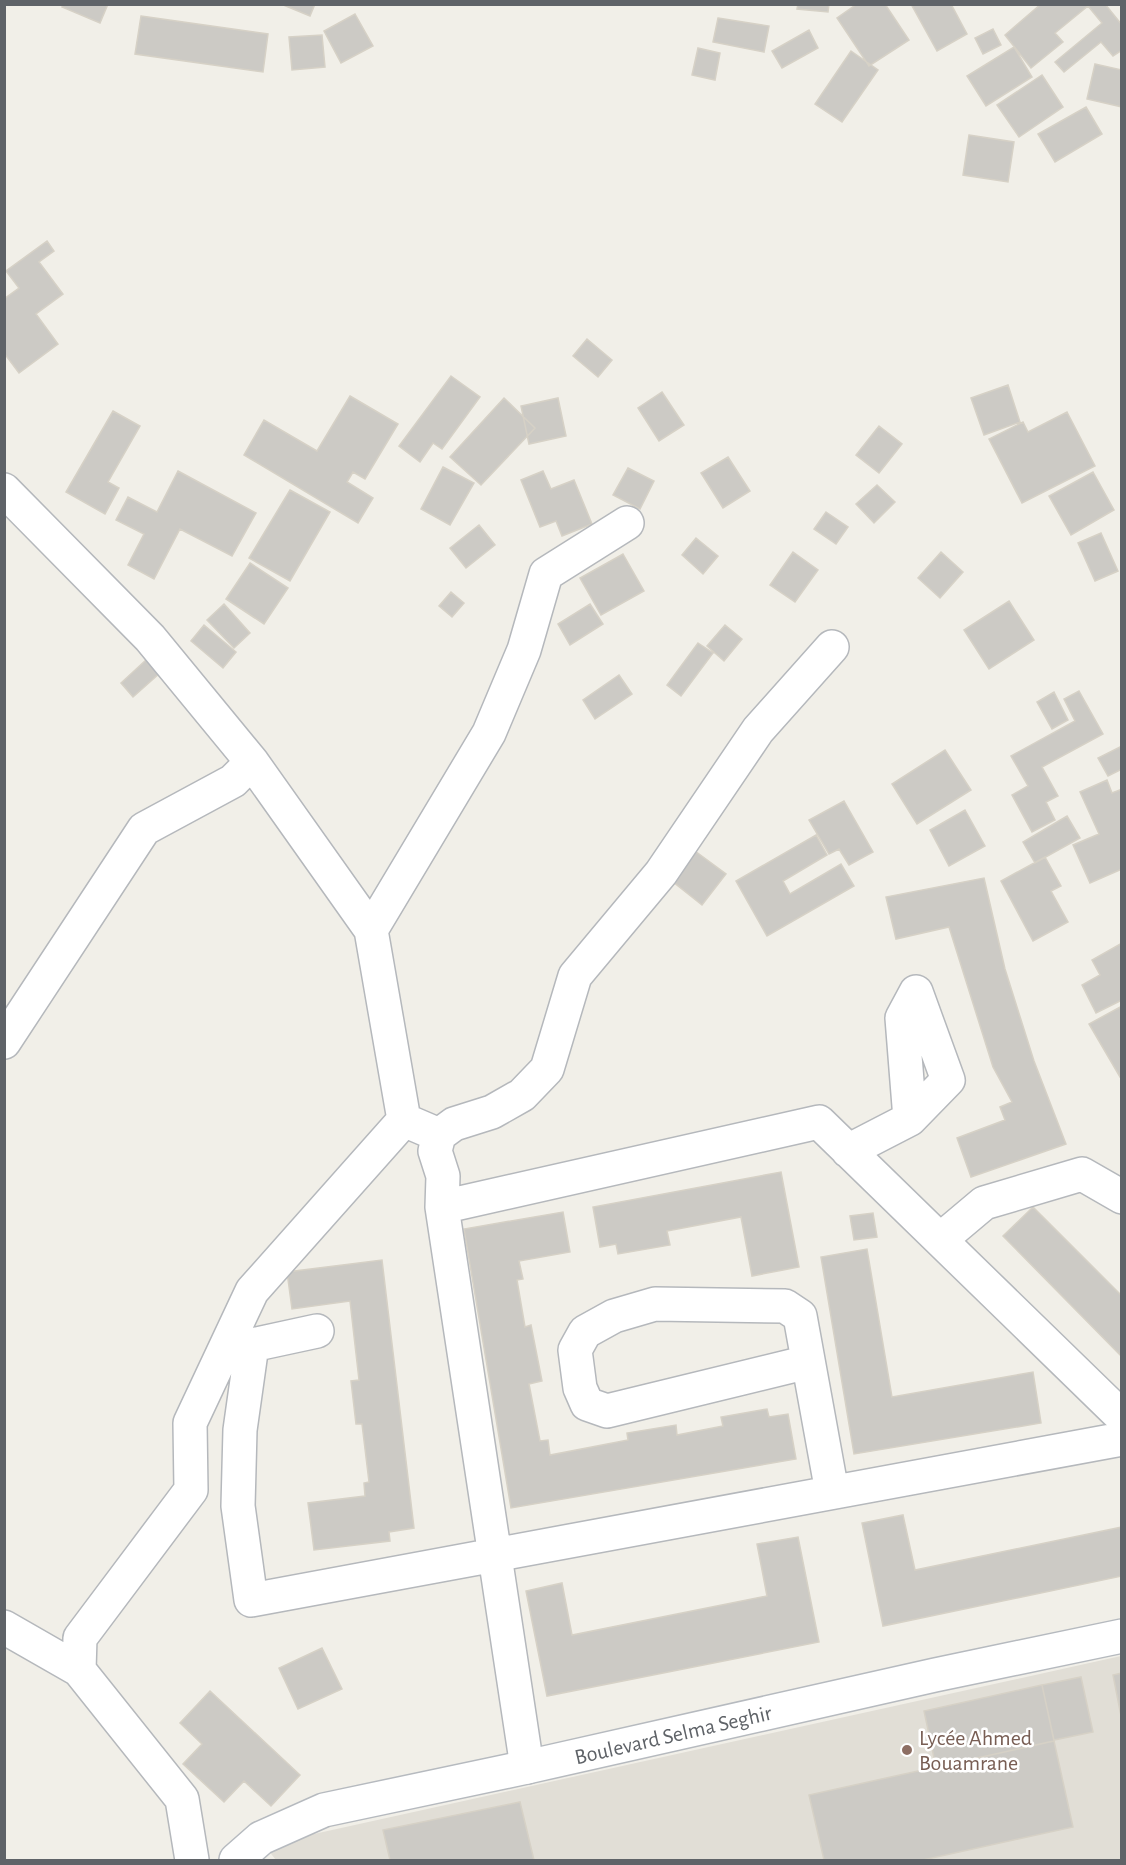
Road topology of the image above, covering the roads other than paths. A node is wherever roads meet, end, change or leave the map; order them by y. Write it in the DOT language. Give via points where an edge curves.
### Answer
graph roads {
  1 [pos="7,497"];
  2 [pos="627,523"];
  3 [pos="832,647"];
  4 [pos="252,762"];
  5 [pos="371,930"];
  6 [pos="4,1042"];
  7 [pos="910,1119"];
  8 [pos="404,1120"];
  9 [pos="439,1135"];
  10 [pos="848,1150"];
  11 [pos="1122,1197"];
  12 [pos="442,1207"];
  13 [pos="940,1240"];
  14 [pos="316,1331"];
  15 [pos="808,1362"];
  16 [pos="1122,1417"];
  17 [pos="1122,1438"];
  18 [pos="832,1492"];
  19 [pos="494,1555"];
  20 [pos="4,1627"];
  21 [pos="1122,1636"];
  22 [pos="79,1670"];
  23 [pos="527,1767"];
  24 [pos="192,1860"];
  25 [pos="236,1860"];
  1 -- 4 [label="street" via="150,638"];
  2 -- 5 [label="street" via="546,574 524,650 489,733"];
  3 -- 9 [label="street" via="758,730 661,873 575,976 547,1069 522,1095 492,1112 454,1124"];
  4 -- 5 [label="street"];
  4 -- 6 [label="street" via="233,781 144,829"];
  5 -- 8 [label="street"];
  7 -- 10 [label="street"];
  8 -- 9 [label="street"];
  8 -- 22 [label="street" via="252,1291 190,1423 191,1490 80,1638"];
  9 -- 12 [label="street" via="435,1151 443,1176"];
  10 -- 12 [label="street" via="819,1122"];
  10 -- 13 [label="street"];
  11 -- 13 [label="street" via="1082,1174 984,1203"];
  12 -- 19 [label="street"];
  13 -- 16 [label="street"];
  14 -- 19 [label="street" via="252,1345 240,1430 238,1506 251,1600"];
  15 -- 15 [label="street" via="800,1316 786,1306 655,1304 614,1316 585,1332 575,1350 579,1388 587,1404 607,1411"];
  15 -- 18 [label="street"];
  17 -- 18 [label="street"];
  18 -- 19 [label="street"];
  19 -- 23 [label="street"];
  20 -- 22 [label="street"];
  21 -- 23 [label="street, Boulevard Selma Seghir"];
  22 -- 24 [label="street" via="182,1799"];
  23 -- 25 [label="street, Boulevard Selma Seghir" via="324,1810 261,1838"];
}
